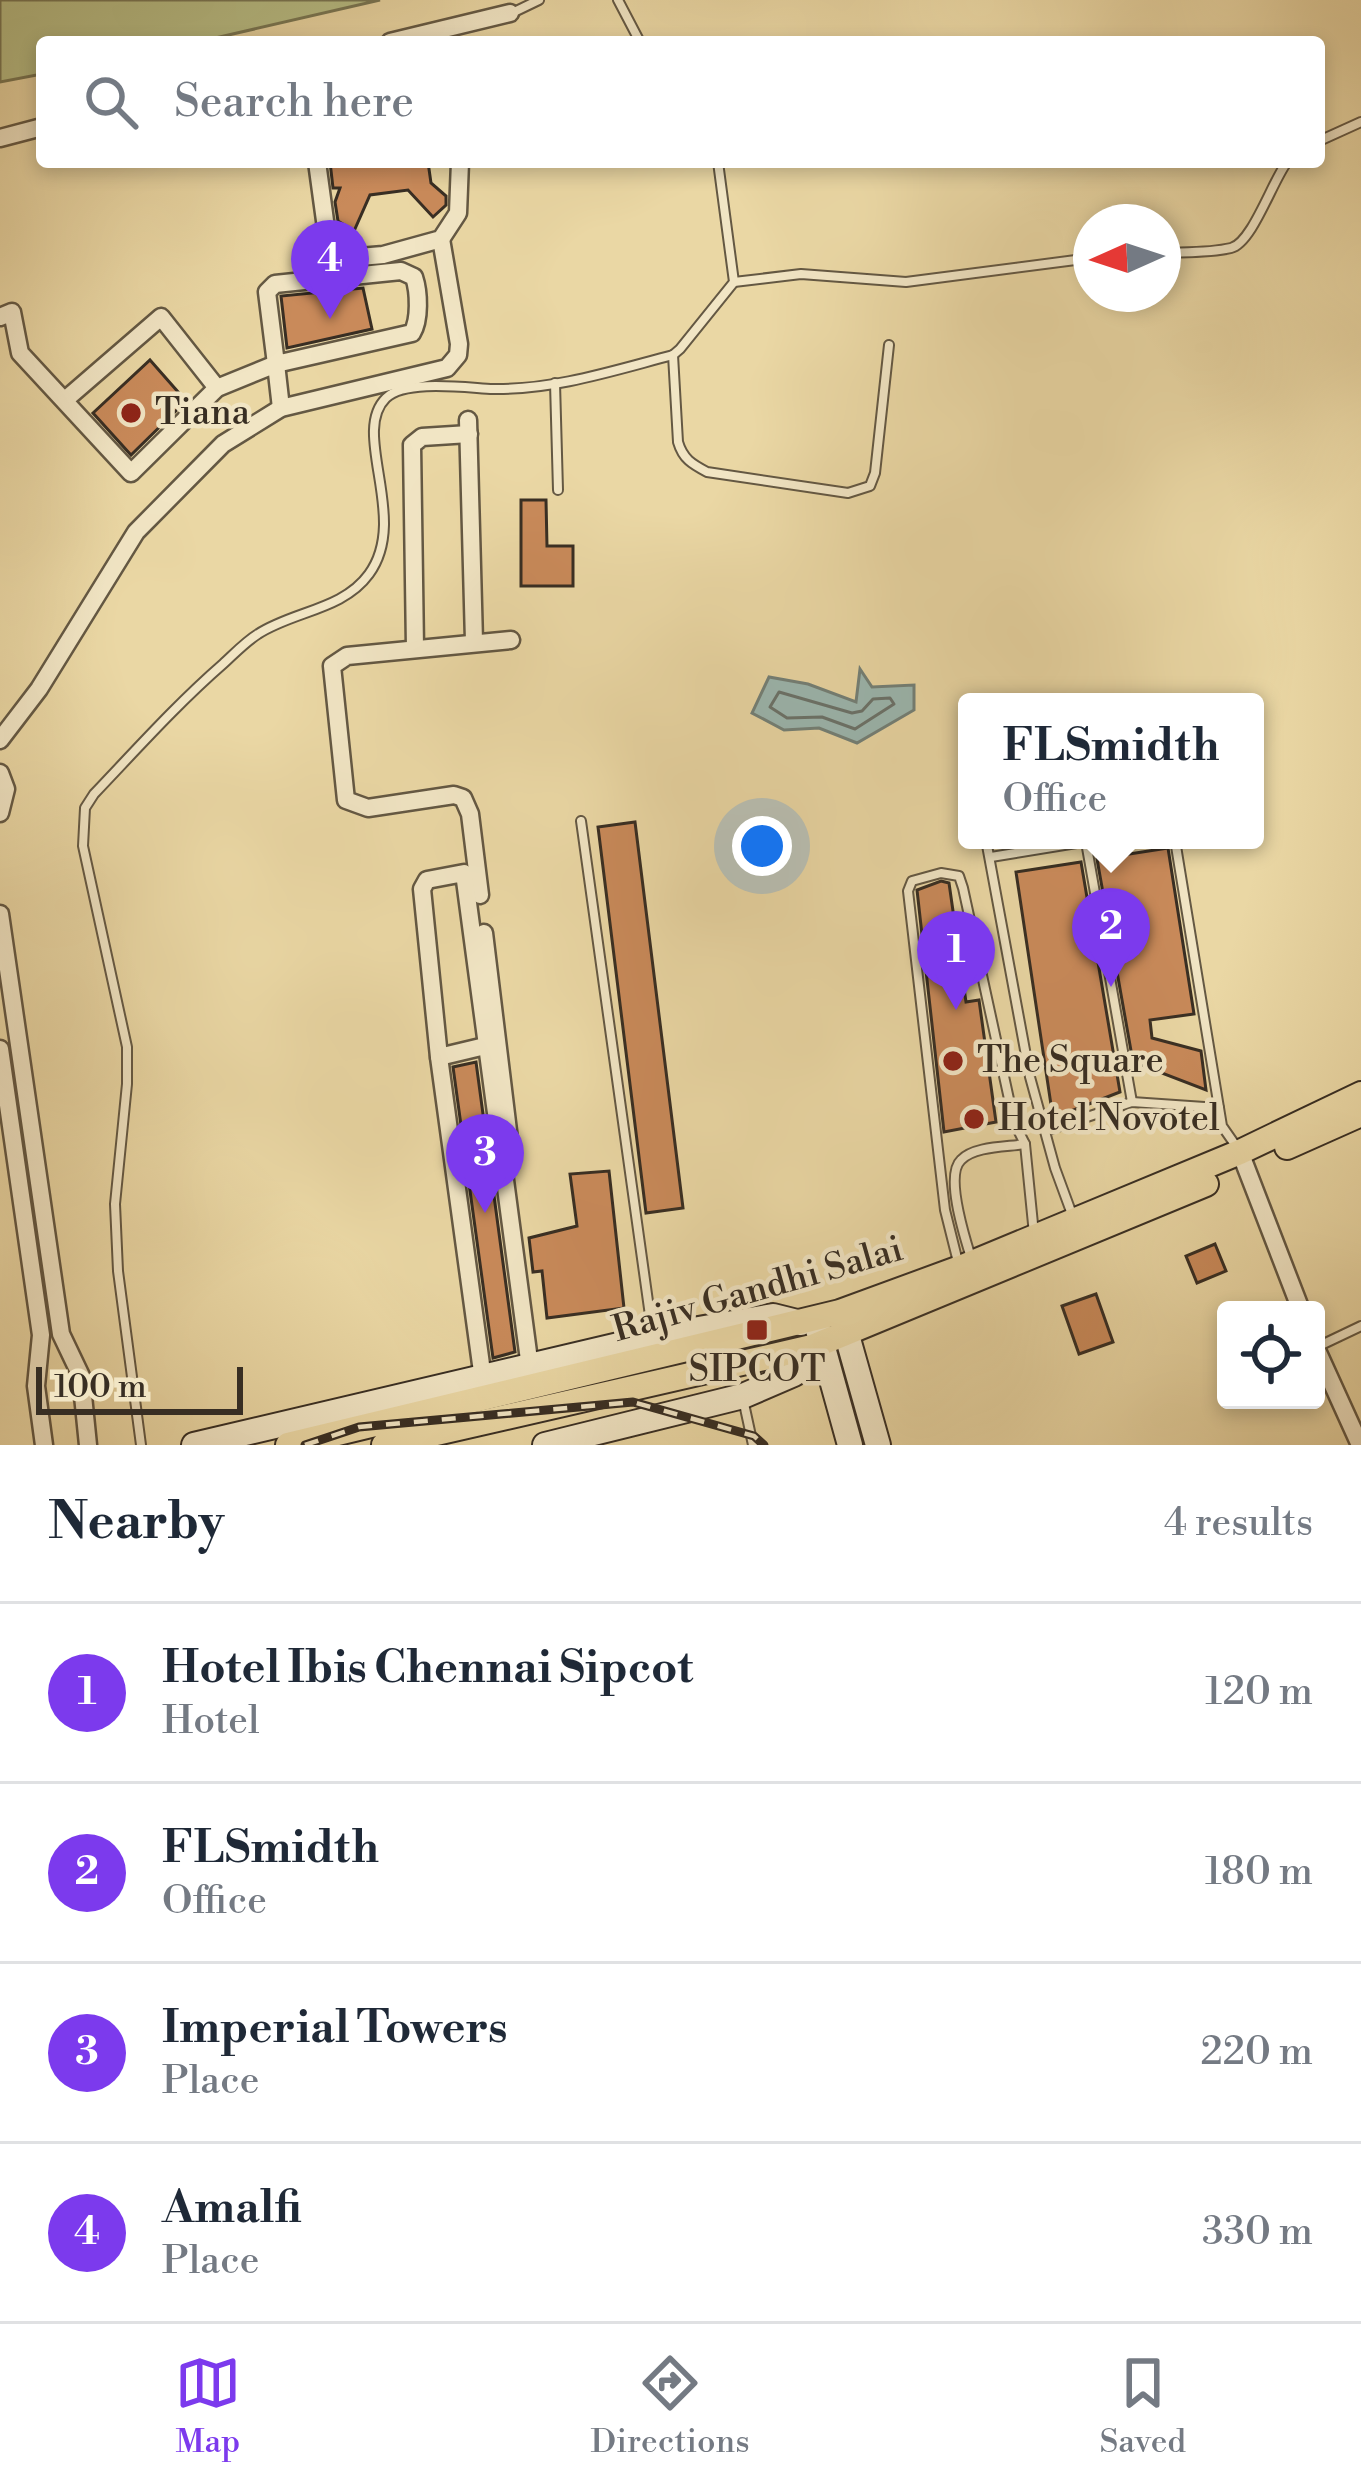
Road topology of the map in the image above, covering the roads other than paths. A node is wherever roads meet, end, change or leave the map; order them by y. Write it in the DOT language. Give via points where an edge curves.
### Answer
graph roads {
  1 [pos="539,0"];
  2 [pos="618,0"];
  3 [pos="510,13"];
  4 [pos="415,36"];
  5 [pos="637,36"];
  6 [pos="1361,122"];
  7 [pos="36,129"];
  8 [pos="0,138"];
  9 [pos="1325,138"];
  10 [pos="318,168"];
  11 [pos="460,168"];
  12 [pos="719,168"];
  13 [pos="1282,168"];
  14 [pos="441,238"];
  15 [pos="1181,252"];
  16 [pos="1073,260"];
  17 [pos="383,264"];
  18 [pos="734,282"];
  19 [pos="0,317"];
  20 [pos="889,345"];
  21 [pos="673,355"];
  22 [pos="275,364"];
  23 [pos="555,383"];
  24 [pos="217,388"];
  25 [pos="65,400"];
  26 [pos="281,408"];
  27 [pos="558,490"];
  28 [pos="511,640"];
  29 [pos="474,641"];
  30 [pos="415,648"];
  31 [pos="0,740"];
  32 [pos="0,773"];
  33 [pos="1,813"];
  34 [pos="581,821"];
  35 [pos="989,849"];
  36 [pos="1040,849"];
  37 [pos="1091,849"];
  38 [pos="1177,849"];
  39 [pos="991,857"];
  40 [pos="0,914"];
  41 [pos="485,1046"];
  42 [pos="0,1049"];
  43 [pos="439,1057"];
  44 [pos="1361,1094"];
  45 [pos="1132,1102"];
  46 [pos="1220,1108"];
  47 [pos="1361,1114"];
  48 [pos="29,1118"];
  49 [pos="10,1120"];
  50 [pos="1045,1131"];
  51 [pos="1025,1144"];
  52 [pos="1243,1159"];
  53 [pos="1074,1219"];
  54 [pos="1034,1236"];
  55 [pos="966,1271"];
  56 [pos="1298,1301"];
  57 [pos="1361,1326"];
  58 [pos="823,1330"];
  59 [pos="653,1337"];
  60 [pos="63,1342"];
  61 [pos="1325,1343"];
  62 [pos="42,1345"];
  63 [pos="1325,1367"];
  64 [pos="535,1376"];
  65 [pos="483,1379"];
  66 [pos="742,1396"];
  67 [pos="44,1445"];
  68 [pos="88,1445"];
  69 [pos="141,1445"];
  70 [pos="194,1445"];
  71 [pos="288,1445"];
  72 [pos="383,1445"];
  73 [pos="549,1445"];
  74 [pos="752,1445"];
  75 [pos="850,1445"];
  76 [pos="878,1445"];
  77 [pos="1360,1445"];
  1 -- 3 [label="lane"];
  2 -- 5 [label="lane"];
  3 -- 4 [label="street"];
  6 -- 9 [label="lane"];
  7 -- 8 [label="street"];
  10 -- 17 [label="street" via="329,250 336,260"];
  11 -- 14 [label="street" via="458,213"];
  12 -- 18 [label="lane"];
  13 -- 15 [label="lane" via="1235,248"];
  14 -- 17 [label="street"];
  14 -- 26 [label="street" via="459,344 454,362"];
  16 -- 18 [label="lane" via="906,282 801,274"];
  17 -- 22 [label="street" via="270,288"];
  17 -- 22 [label="street" via="414,277 412,333"];
  18 -- 21 [label="lane"];
  19 -- 25 [label="street" via="12,312 20,353"];
  20 -- 21 [label="lane" via="875,473 870,486 848,494 691,463 678,442"];
  21 -- 23 [label="lane"];
  22 -- 24 [label="street"];
  22 -- 26 [label="street"];
  23 -- 27 [label="lane"];
  23 -- 69 [label="lane" via="428,386 385,398 373,433 387,520 370,573 353,590 259,633 85,808 83,846 127,1047 115,1204"];
  24 -- 25 [label="street" via="161,317"];
  24 -- 25 [label="street" via="131,473"];
  26 -- 31 [label="street" via="223,444 136,532"];
  28 -- 29 [label="street"];
  29 -- 30 [label="street"];
  29 -- 30 [label="street" via="468,427 412,446"];
  30 -- 64 [label="street" via="347,656 332,666 346,800 368,808 454,795 468,803"];
  32 -- 33 [label="street"];
  34 -- 59 [label="lane"];
  35 -- 39 [label="lane"];
  36 -- 39 [label="lane"];
  37 -- 45 [label="lane"];
  38 -- 46 [label="lane"];
  39 -- 50 [label="lane"];
  40 -- 48 [label="street"];
  41 -- 43 [label="street"];
  41 -- 43 [label="street" via="467,879 430,879 422,889"];
  41 -- 64 [label="street"];
  42 -- 49 [label="street"];
  43 -- 65 [label="street"];
  44 -- 52 [label="main road, Rajiv Gandhi Salai"];
  45 -- 46 [label="lane"];
  45 -- 50 [label="lane"];
  46 -- 52 [label="lane"];
  47 -- 52 [label="main road, Rajiv Gandhi Salai"];
  48 -- 49 [label="street"];
  48 -- 60 [label="street"];
  49 -- 62 [label="street"];
  50 -- 53 [label="lane"];
  51 -- 54 [label="lane"];
  51 -- 55 [label="lane" via="976,1152 956,1166"];
  51 -- 55 [label="lane" via="959,876 912,880 945,1210"];
  52 -- 53 [label="main road, Rajiv Gandhi Salai"];
  52 -- 55 [label="main road, Rajiv Gandhi Salai"];
  52 -- 56 [label="street"];
  53 -- 54 [label="main road, Rajiv Gandhi Salai"];
  54 -- 55 [label="main road, Rajiv Gandhi Salai"];
  55 -- 58 [label="main road, Rajiv Gandhi Salai"];
  57 -- 61 [label="lane"];
  58 -- 59 [label="street" via="773,1316"];
  58 -- 64 [label="main road, Rajiv Gandhi Salai"];
  58 -- 66 [label="street" via="794,1374"];
  58 -- 72 [label="main road, Rajiv Gandhi Salai"];
  58 -- 75 [label="street"];
  58 -- 76 [label="street"];
  59 -- 64 [label="street"];
  60 -- 62 [label="street"];
  60 -- 68 [label="street" via="81,1376"];
  62 -- 67 [label="street" via="36,1386"];
  63 -- 77 [label="street"];
  64 -- 65 [label="street"];
  64 -- 71 [label="main road, Rajiv Gandhi Salai"];
  65 -- 70 [label="street"];
  66 -- 73 [label="street"];
  66 -- 74 [label="lane"];
}
